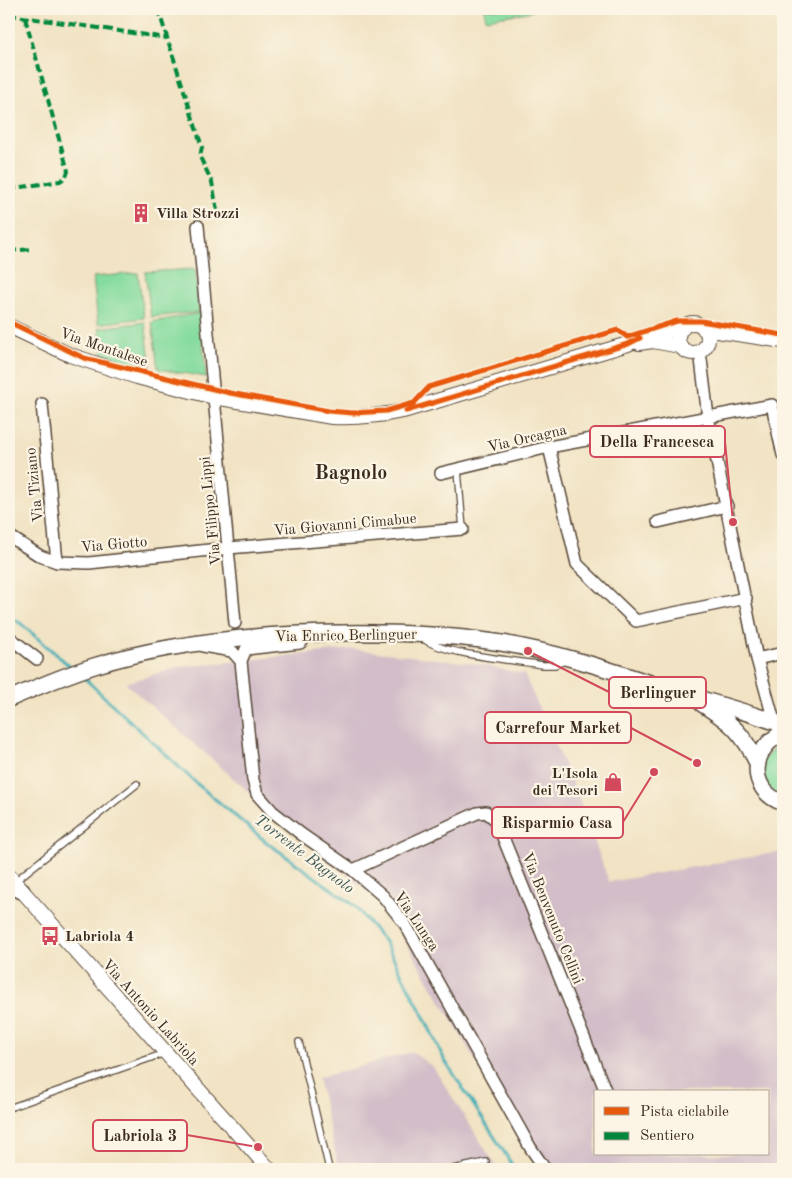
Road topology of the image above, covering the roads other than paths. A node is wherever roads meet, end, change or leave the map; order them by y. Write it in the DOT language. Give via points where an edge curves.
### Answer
graph roads {
  1 [pos="198,226"];
  2 [pos="683,328"];
  3 [pos="11,329"];
  4 [pos="704,329"];
  5 [pos="734,332"];
  6 [pos="783,341"];
  7 [pos="628,344"];
  8 [pos="680,346"];
  9 [pos="703,348"];
  10 [pos="214,397"];
  11 [pos="42,404"];
  12 [pos="708,417"];
  13 [pos="549,447"];
  14 [pos="783,455"];
  15 [pos="458,470"];
  16 [pos="441,473"];
  17 [pos="726,506"];
  18 [pos="658,522"];
  19 [pos="463,529"];
  20 [pos="9,536"];
  21 [pos="228,548"];
  22 [pos="57,562"];
  23 [pos="746,598"];
  24 [pos="235,623"];
  25 [pos="309,634"];
  26 [pos="9,637"];
  27 [pos="194,644"];
  28 [pos="783,652"];
  29 [pos="37,659"];
  30 [pos="757,659"];
  31 [pos="241,661"];
  32 [pos="57,679"];
  33 [pos="39,686"];
  34 [pos="9,689"];
  35 [pos="686,694"];
  36 [pos="9,699"];
  37 [pos="9,710"];
  38 [pos="778,723"];
  39 [pos="783,733"];
  40 [pos="758,763"];
  41 [pos="137,784"];
  42 [pos="781,805"];
  43 [pos="353,870"];
  44 [pos="13,884"];
  45 [pos="299,1042"];
  46 [pos="165,1052"];
  47 [pos="605,1090"];
  48 [pos="9,1108"];
  49 [pos="486,1162"];
  50 [pos="269,1169"];
  51 [pos="329,1169"];
  52 [pos="453,1169"];
  53 [pos="545,1169"];
  1 -- 10 [label="street, Via Filippo Lippi"];
  2 -- 4 [label="street, Via Montalese" via="696,324"];
  2 -- 7 [label="street, Via Montalese" via="648,334"];
  2 -- 8 [label="street" via="678,336"];
  3 -- 10 [label="street, Via Montalese" via="70,355"];
  4 -- 5 [label="street, Via Montalese"];
  4 -- 9 [label="street" via="708,336"];
  5 -- 6 [label="street, Via Montalese"];
  5 -- 9 [label="street"];
  7 -- 8 [label="street, Via Montalese" via="654,341"];
  7 -- 10 [label="street, Via Montalese" via="425,406 377,417 332,417"];
  8 -- 9 [label="street, Via Montalese" via="692,353"];
  9 -- 12 [label="street"];
  10 -- 21 [label="street, Via Filippo Lippi"];
  11 -- 22 [label="street, Via Tiziano"];
  12 -- 13 [label="street, Via Orcagna"];
  12 -- 14 [label="street, Via Orcagna" via="772,405"];
  12 -- 17 [label="street"];
  13 -- 15 [label="street, Via Orcagna"];
  13 -- 23 [label="street" via="577,564 636,621"];
  15 -- 16 [label="street, Via Orcagna"];
  15 -- 19 [label="lane"];
  17 -- 18 [label="street"];
  17 -- 23 [label="street"];
  19 -- 21 [label="street, Via Giovanni Cimabue"];
  20 -- 22 [label="street, Via Giotto" via="40,556"];
  21 -- 22 [label="street, Via Giotto" via="90,563"];
  21 -- 24 [label="street, Via Filippo Lippi"];
  23 -- 30 [label="street"];
  25 -- 27 [label="main road, Via Enrico Berlinguer"];
  25 -- 31 [label="street" via="300,643 246,649"];
  25 -- 35 [label="main road, Via Enrico Berlinguer" via="416,634 496,642 571,659"];
  26 -- 29 [label="street"];
  27 -- 31 [label="street" via="232,651"];
  27 -- 32 [label="main road, Via Enrico Berlinguer" via="153,651"];
  28 -- 30 [label="street"];
  30 -- 38 [label="street"];
  31 -- 43 [label="street, Via Lunga" via="257,794 279,817"];
  32 -- 33 [label="main road, Via Enrico Berlinguer"];
  32 -- 34 [label="main road"];
  33 -- 36 [label="main road, Via Enrico Berlinguer"];
  33 -- 37 [label="main road" via="25,701"];
  35 -- 38 [label="main road, Via Enrico Berlinguer"];
  35 -- 40 [label="main road" via="726,720 741,735"];
  39 -- 40 [label="main road" via="766,744"];
  40 -- 42 [label="main road" via="760,783"];
  41 -- 44 [label="lane"];
  43 -- 47 [label="street, Via Benvenuto Cellini" via="477,813 486,812 496,820"];
  43 -- 53 [label="street, Via Lunga" via="383,896 405,924"];
  44 -- 46 [label="street, Via Antonio Labriola"];
  45 -- 51 [label="lane"];
  46 -- 48 [label="lane"];
  46 -- 50 [label="street, Via Antonio Labriola"];
  49 -- 52 [label="lane"];
}
